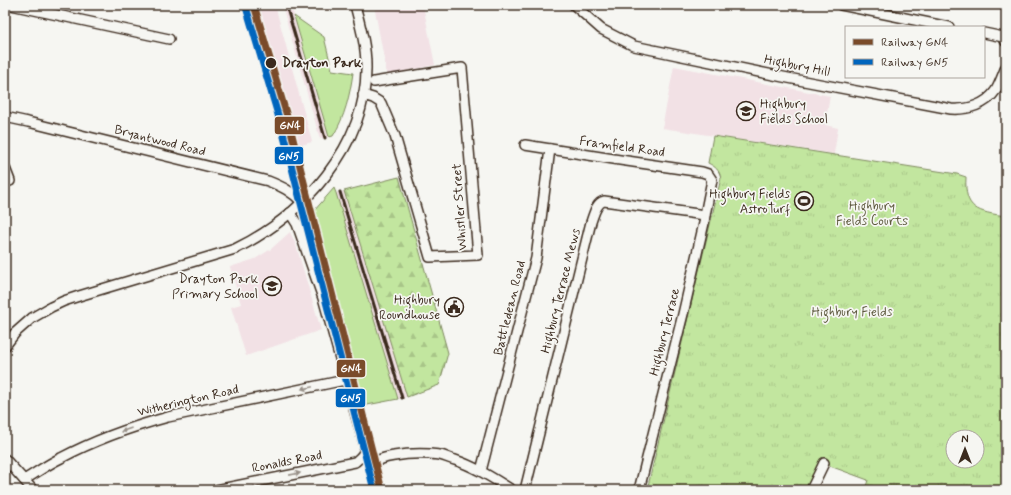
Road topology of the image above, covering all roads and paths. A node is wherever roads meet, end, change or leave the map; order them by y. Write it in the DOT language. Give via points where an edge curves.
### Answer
graph roads {
  1 [pos="11,5"];
  2 [pos="355,5"];
  3 [pos="574,5"];
  4 [pos="847,6"];
  5 [pos="944,26"];
  6 [pos="985,33"];
  7 [pos="169,39"];
  8 [pos="1006,42"];
  9 [pos="1006,67"];
  10 [pos="374,82"];
  11 [pos="364,95"];
  12 [pos="5,117"];
  13 [pos="524,145"];
  14 [pos="550,149"];
  15 [pos="5,168"];
  16 [pos="712,180"];
  17 [pos="10,181"];
  18 [pos="302,202"];
  19 [pos="290,213"];
  20 [pos="705,215"];
  21 [pos="5,346"];
  22 [pos="345,380"];
  23 [pos="5,459"];
  24 [pos="824,463"];
  25 [pos="481,471"];
  26 [pos="24,480"];
  27 [pos="33,490"];
  28 [pos="216,490"];
  29 [pos="376,490"];
  30 [pos="512,490"];
  31 [pos="525,490"];
  32 [pos="639,490"];
  33 [pos="811,490"];
  1 -- 7 [label="street"];
  2 -- 11 [label="street" via="365,53"];
  3 -- 9 [label="street, Highbury Hill" via="601,29 634,46 951,109 972,107 990,97"];
  4 -- 5 [label="street"];
  6 -- 8 [label="street" via="1003,37"];
  10 -- 11 [label="street, Whistler Street" via="462,68 478,255 430,257 397,144 381,103"];
  11 -- 18 [label="street" via="354,127 336,161"];
  12 -- 18 [label="street, Bryantwood Road" via="268,181 284,187"];
  13 -- 14 [label="street, Framfield Road"];
  14 -- 16 [label="street, Framfield Road" via="702,172 711,176"];
  14 -- 25 [label="street, Battledean Road" via="536,258"];
  15 -- 17 [label="street"];
  16 -- 20 [label="street, Highbury Terrace"];
  18 -- 19 [label="street"];
  19 -- 21 [label="street" via="254,239 235,249 79,296 51,307 22,326"];
  19 -- 22 [label="street" via="297,224 324,301"];
  20 -- 31 [label="street, Highbury Terrace Mews" via="604,201 598,205 591,222"];
  20 -- 32 [label="street, Highbury Terrace"];
  22 -- 26 [label="street, Witherington Road, one-way" via="146,423 100,439 60,458"];
  28 -- 22 [label="street, Ronalds Road, one-way" via="355,462 362,456 364,445"];
  23 -- 26 [label="street"];
  24 -- 33 [label="street"];
  25 -- 29 [label="street" via="441,455 409,453 386,457 378,460 372,469"];
  25 -- 30 [label="street"];
  26 -- 27 [label="street"];
}
